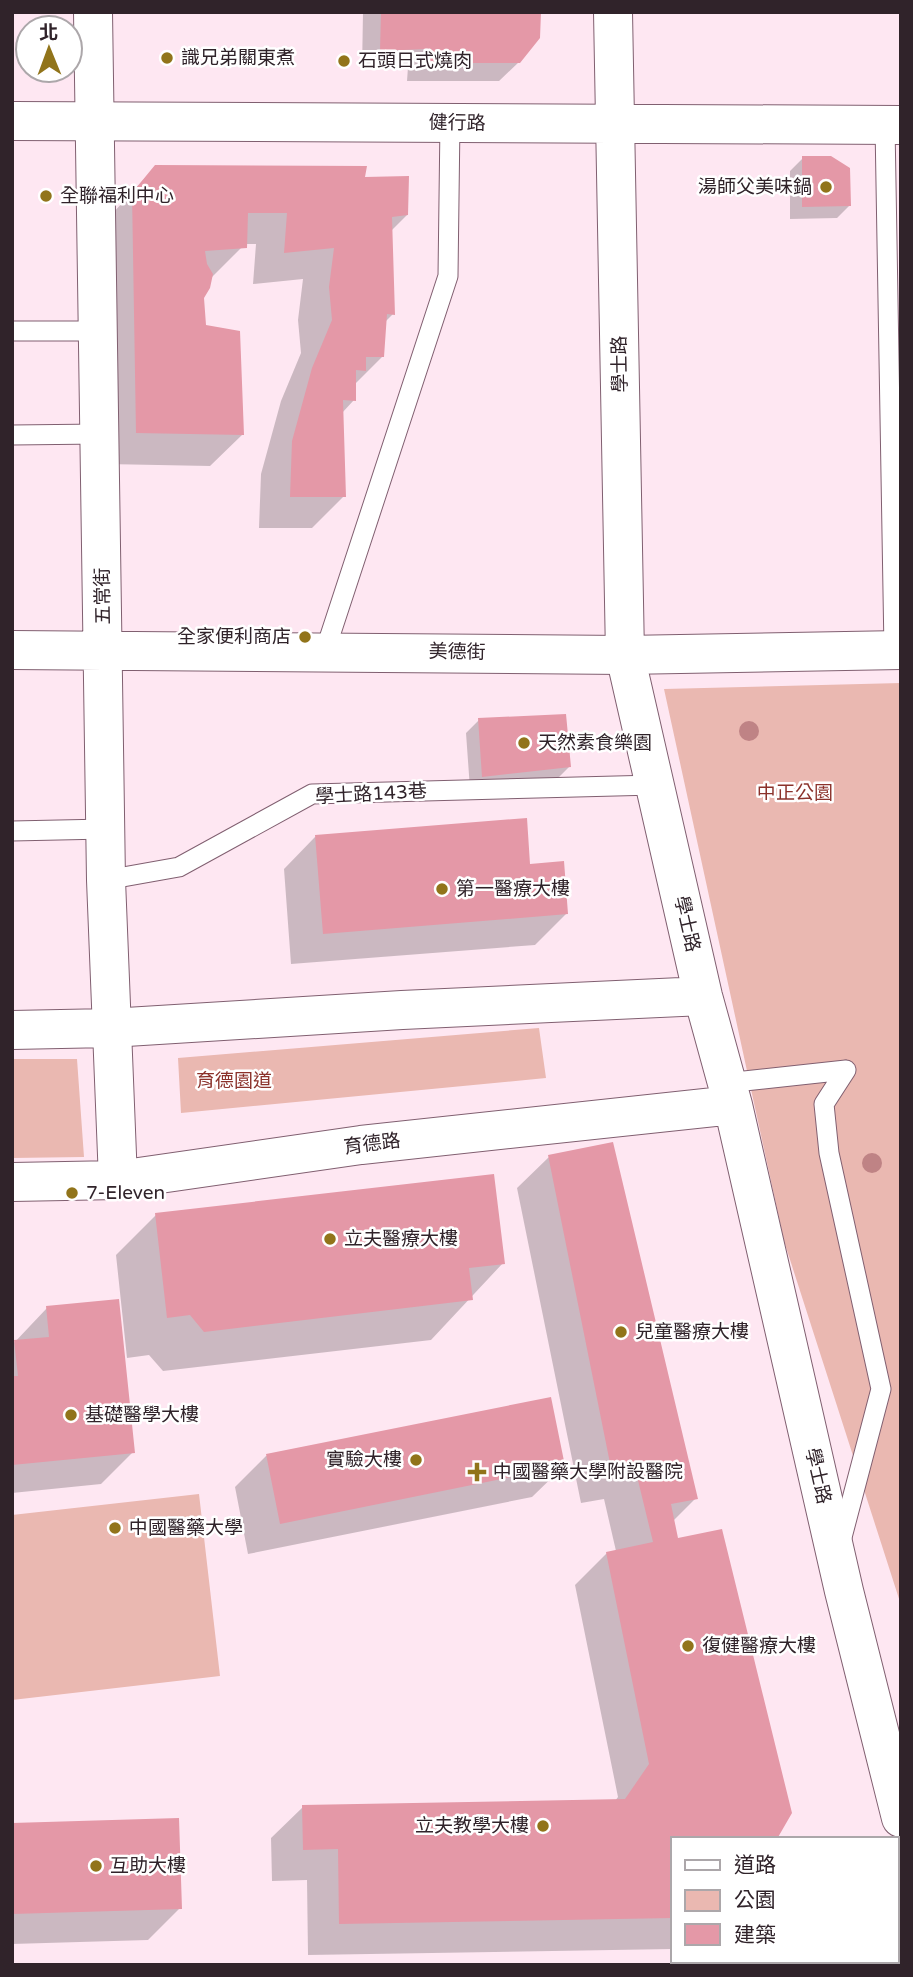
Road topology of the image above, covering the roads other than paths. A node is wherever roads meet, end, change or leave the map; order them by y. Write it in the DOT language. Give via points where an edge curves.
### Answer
graph roads {
  1 [pos="93,12"];
  2 [pos="613,12"];
  3 [pos="12,121"];
  4 [pos="94,121"];
  5 [pos="450,122"];
  6 [pos="615,125"];
  7 [pos="893,125"];
  8 [pos="12,331"];
  9 [pos="98,331"];
  10 [pos="101,434"];
  11 [pos="12,435"];
  12 [pos="12,650"];
  13 [pos="897,650"];
  14 [pos="103,651"];
  15 [pos="325,651"];
  16 [pos="625,654"];
  17 [pos="655,785"];
  18 [pos="106,829"];
  19 [pos="12,831"];
  20 [pos="106,880"];
  21 [pos="703,996"];
  22 [pos="110,1028"];
  23 [pos="12,1030"];
  24 [pos="729,1094"];
  25 [pos="118,1180"];
  26 [pos="12,1182"];
  27 [pos="836,1557"];
  28 [pos="901,1818"];
  1 -- 4 [label="street, 五常街"];
  2 -- 6 [label="street, 學士路"];
  3 -- 4 [label="street, 健行路"];
  4 -- 5 [label="street, 健行路"];
  4 -- 9 [label="street, 五常街"];
  5 -- 6 [label="street, 健行路"];
  5 -- 15 [label="lane" via="448,276"];
  6 -- 7 [label="street, 健行路"];
  6 -- 16 [label="street, 學士路"];
  7 -- 13 [label="lane"];
  8 -- 9 [label="lane"];
  9 -- 10 [label="street, 五常街"];
  10 -- 11 [label="lane"];
  10 -- 14 [label="street, 五常街"];
  12 -- 14 [label="street, 美德街"];
  13 -- 16 [label="street, 美德街"];
  14 -- 15 [label="street, 美德街"];
  14 -- 18 [label="street, 五常街"];
  15 -- 16 [label="street, 美德街"];
  16 -- 17 [label="street, 學士路"];
  17 -- 20 [label="lane, 學士路143巷" via="312,794 179,867"];
  17 -- 21 [label="street, 學士路"];
  18 -- 19 [label="lane"];
  18 -- 20 [label="street, 五常街"];
  20 -- 22 [label="street, 五常街"];
  21 -- 22 [label="street"];
  21 -- 24 [label="street, 學士路"];
  22 -- 23 [label="street"];
  22 -- 25 [label="street, 五常街"];
  24 -- 25 [label="street, 育德路"];
  24 -- 27 [label="street, 學士路"];
  24 -- 27 [label="lane" via="846,1070 824,1104 829,1153 881,1389"];
  25 -- 26 [label="street, 育德路"];
  27 -- 28 [label="street, 學士路"];
}
